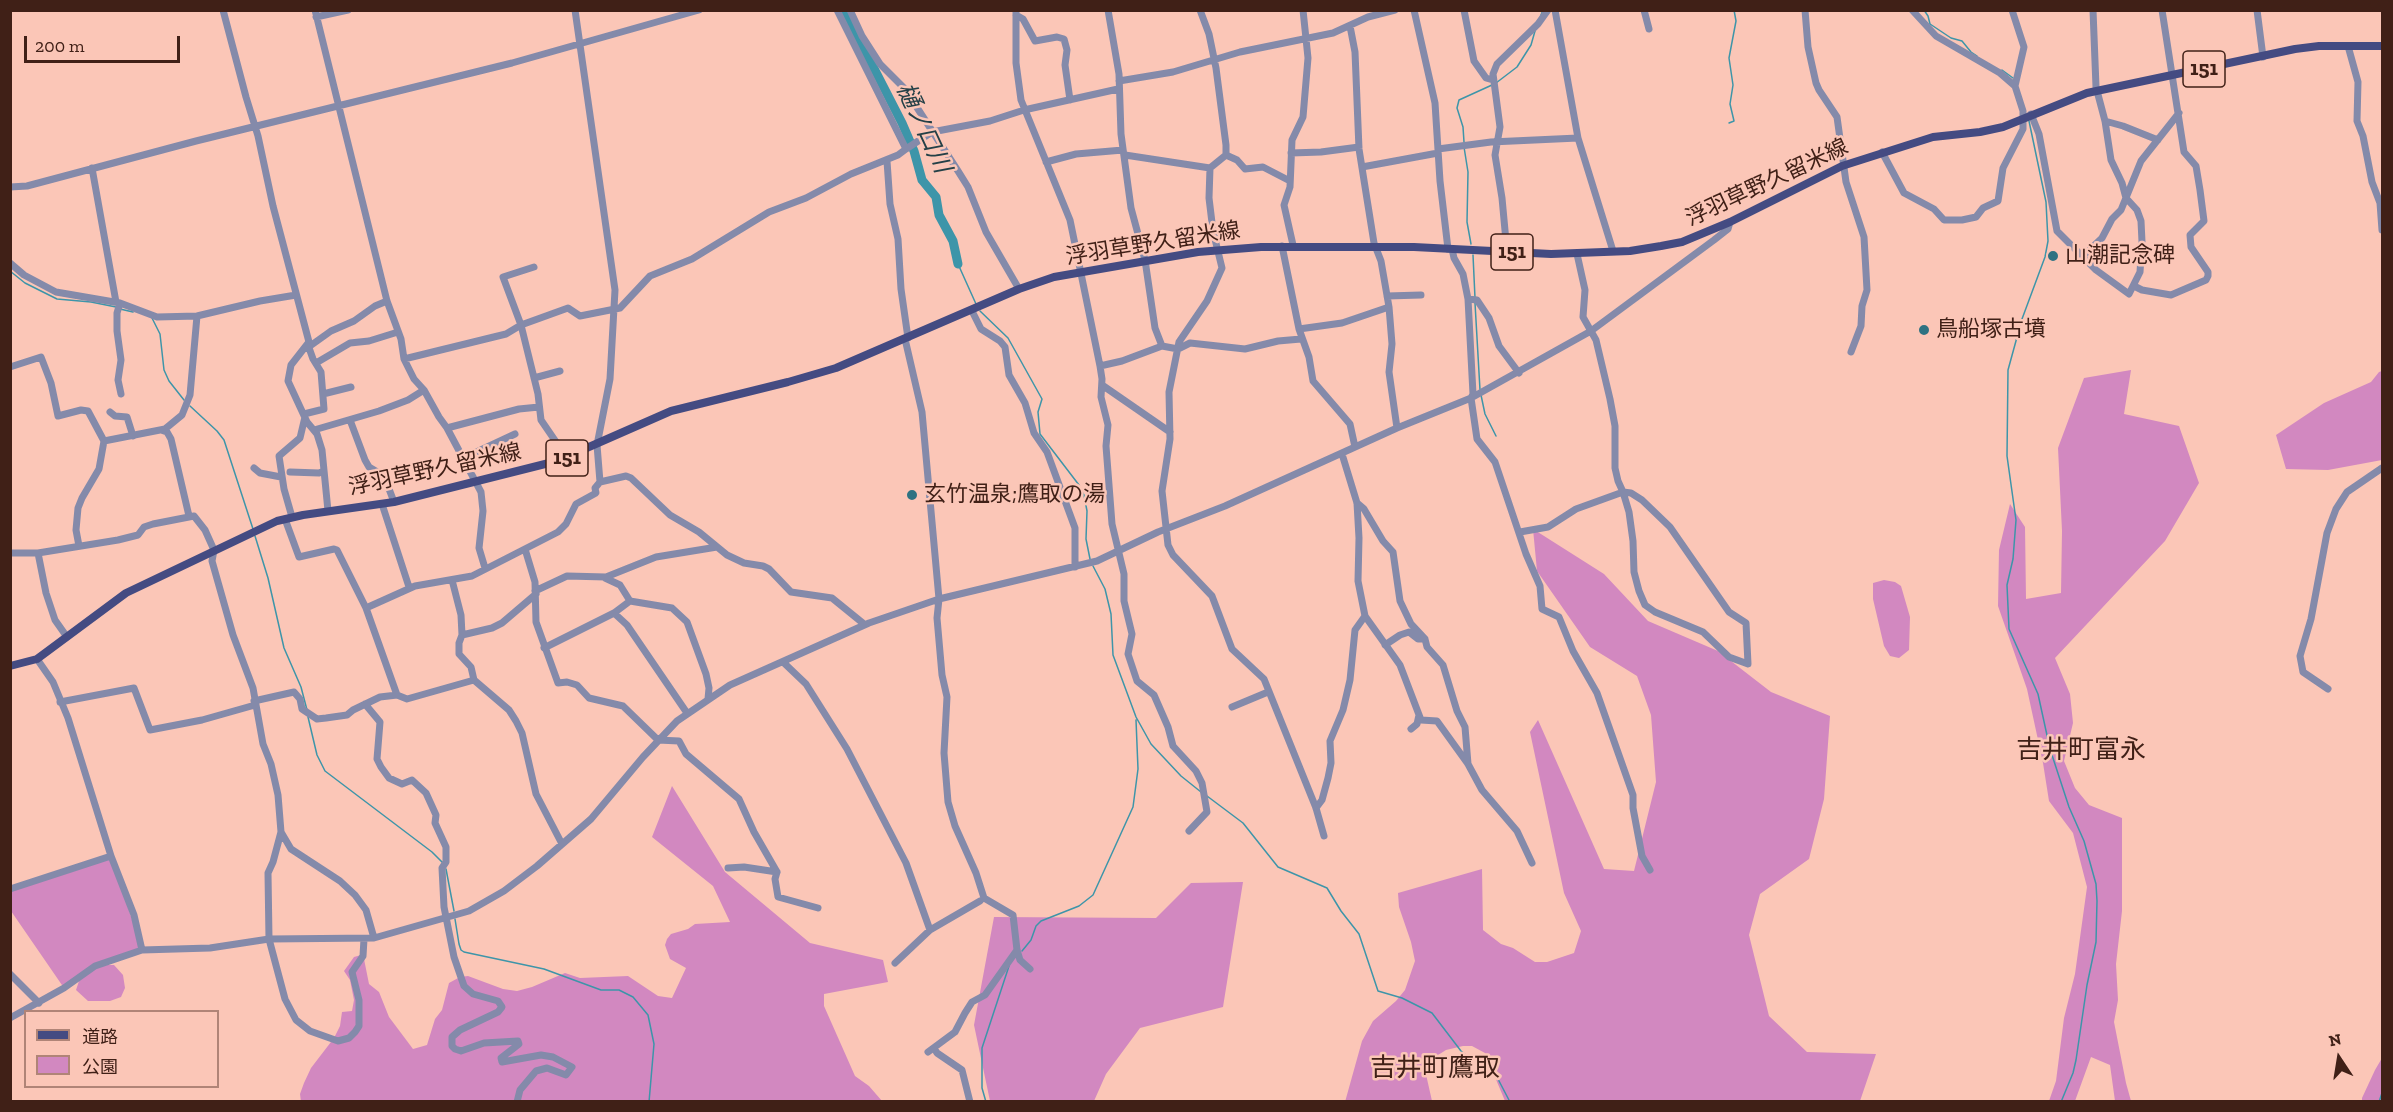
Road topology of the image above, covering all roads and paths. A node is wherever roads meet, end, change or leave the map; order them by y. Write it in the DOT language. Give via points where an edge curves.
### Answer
graph roads {
  1 [pos="223,10"];
  2 [pos="348,10"];
  3 [pos="575,10"];
  4 [pos="699,10"];
  5 [pos="837,10"];
  6 [pos="850,10"];
  7 [pos="1108,10"];
  8 [pos="1200,10"];
  9 [pos="1303,10"];
  10 [pos="1395,10"];
  11 [pos="1414,10"];
  12 [pos="1464,10"];
  13 [pos="1548,10"];
  14 [pos="1555,10"];
  15 [pos="1644,10"];
  16 [pos="1805,10"];
  17 [pos="1912,10"];
  18 [pos="2012,10"];
  19 [pos="2093,10"];
  20 [pos="2162,10"];
  21 [pos="2257,10"];
  22 [pos="1016,13"];
  23 [pos="315,14"];
  24 [pos="1350,26"];
  25 [pos="1649,29"];
  26 [pos="1306,39"];
  27 [pos="580,45"];
  28 [pos="2348,46"];
  29 [pos="2382,46"];
  30 [pos="2263,57"];
  31 [pos="1214,60"];
  32 [pos="2171,75"];
  33 [pos="1494,83"];
  34 [pos="1118,85"];
  35 [pos="2014,86"];
  36 [pos="2097,90"];
  37 [pos="1070,100"];
  38 [pos="339,105"];
  39 [pos="1024,110"];
  40 [pos="2179,111"];
  41 [pos="2029,116"];
  42 [pos="2105,121"];
  43 [pos="255,126"];
  44 [pos="932,132"];
  45 [pos="1578,138"];
  46 [pos="2158,140"];
  47 [pos="1497,142"];
  48 [pos="1359,147"];
  49 [pos="907,148"];
  50 [pos="1438,151"];
  51 [pos="1124,152"];
  52 [pos="1882,152"];
  53 [pos="1291,153"];
  54 [pos="1226,155"];
  55 [pos="887,161"];
  56 [pos="1046,162"];
  57 [pos="1842,166"];
  58 [pos="1362,167"];
  59 [pos="92,168"];
  60 [pos="1210,168"];
  61 [pos="1290,181"];
  62 [pos="10,188"];
  63 [pos="2126,198"];
  64 [pos="1730,222"];
  65 [pos="2382,230"];
  66 [pos="1293,245"];
  67 [pos="1282,246"];
  68 [pos="1376,247"];
  69 [pos="1218,249"];
  70 [pos="1450,249"];
  71 [pos="1613,251"];
  72 [pos="1507,252"];
  73 [pos="1577,254"];
  74 [pos="2083,256"];
  75 [pos="1145,260"];
  76 [pos="10,263"];
  77 [pos="534,267"];
  78 [pos="1081,273"];
  79 [pos="2134,286"];
  80 [pos="1019,289"];
  81 [pos="296,295"];
  82 [pos="1421,295"];
  83 [pos="1387,296"];
  84 [pos="1473,300"];
  85 [pos="388,304"];
  86 [pos="118,306"];
  87 [pos="1389,306"];
  88 [pos="615,310"];
  89 [pos="973,310"];
  90 [pos="196,316"];
  91 [pos="521,325"];
  92 [pos="1299,329"];
  93 [pos="1591,331"];
  94 [pos="398,332"];
  95 [pos="907,338"];
  96 [pos="1301,339"];
  97 [pos="308,345"];
  98 [pos="1162,346"];
  99 [pos="1178,349"];
  100 [pos="1851,352"];
  101 [pos="404,359"];
  102 [pos="316,363"];
  103 [pos="1100,366"];
  104 [pos="10,367"];
  105 [pos="560,371"];
  106 [pos="1519,373"];
  107 [pos="534,378"];
  108 [pos="1102,385"];
  109 [pos="351,387"];
  110 [pos="423,390"];
  111 [pos="121,394"];
  112 [pos="323,394"];
  113 [pos="1471,398"];
  114 [pos="539,407"];
  115 [pos="110,412"];
  116 [pos="305,415"];
  117 [pos="350,420"];
  118 [pos="447,428"];
  119 [pos="1397,428"];
  120 [pos="161,430"];
  121 [pos="314,430"];
  122 [pos="1170,432"];
  123 [pos="515,434"];
  124 [pos="133,436"];
  125 [pos="104,441"];
  126 [pos="597,444"];
  127 [pos="1355,447"];
  128 [pos="1341,454"];
  129 [pos="567,458"];
  130 [pos="465,460"];
  131 [pos="254,468"];
  132 [pos="2382,468"];
  133 [pos="324,471"];
  134 [pos="290,472"];
  135 [pos="281,477"];
  136 [pos="476,482"];
  137 [pos="600,482"];
  138 [pos="1623,492"];
  139 [pos="394,502"];
  140 [pos="1356,503"];
  141 [pos="382,504"];
  142 [pos="328,511"];
  143 [pos="189,516"];
  144 [pos="288,518"];
  145 [pos="1167,528"];
  146 [pos="1520,532"];
  147 [pos="79,546"];
  148 [pos="717,547"];
  149 [pos="525,549"];
  150 [pos="214,550"];
  151 [pos="1118,551"];
  152 [pos="10,553"];
  153 [pos="38,553"];
  154 [pos="1075,567"];
  155 [pos="485,568"];
  156 [pos="600,577"];
  157 [pos="452,580"];
  158 [pos="409,587"];
  159 [pos="536,592"];
  160 [pos="939,599"];
  161 [pos="630,601"];
  162 [pos="366,608"];
  163 [pos="614,613"];
  164 [pos="1365,616"];
  165 [pos="864,624"];
  166 [pos="462,635"];
  167 [pos="67,637"];
  168 [pos="1425,639"];
  169 [pos="1385,645"];
  170 [pos="544,648"];
  171 [pos="37,659"];
  172 [pos="783,662"];
  173 [pos="10,666"];
  174 [pos="474,680"];
  175 [pos="2328,688"];
  176 [pos="1268,692"];
  177 [pos="397,695"];
  178 [pos="708,699"];
  179 [pos="60,702"];
  180 [pos="255,703"];
  181 [pos="364,704"];
  182 [pos="1232,707"];
  183 [pos="687,713"];
  184 [pos="1419,715"];
  185 [pos="1411,729"];
  186 [pos="658,740"];
  187 [pos="1468,764"];
  188 [pos="1316,808"];
  189 [pos="1190,831"];
  190 [pos="281,832"];
  191 [pos="1324,836"];
  192 [pos="562,844"];
  193 [pos="111,856"];
  194 [pos="1532,863"];
  195 [pos="728,868"];
  196 [pos="1650,870"];
  197 [pos="777,872"];
  198 [pos="10,889"];
  199 [pos="980,901"];
  200 [pos="818,908"];
  201 [pos="446,919"];
  202 [pos="930,930"];
  203 [pos="374,938"];
  204 [pos="269,939"];
  205 [pos="364,939"];
  206 [pos="142,950"];
  207 [pos="1017,950"];
  208 [pos="895,963"];
  209 [pos="1030,969"];
  210 [pos="10,974"];
  211 [pos="39,1003"];
  212 [pos="25,1010"];
  213 [pos="24,1011"];
  214 [pos="10,1018"];
  215 [pos="517,1101"];
  216 [pos="970,1101"];
  1 -- 43 [label="street"];
  2 -- 23 [label="street"];
  3 -- 27 [label="street"];
  4 -- 27 [label="street"];
  5 -- 49 [label="street"];
  6 -- 44 [label="street" via="880,64 905,89"];
  7 -- 34 [label="street"];
  8 -- 31 [label="street"];
  9 -- 26 [label="street"];
  10 -- 24 [label="street"];
  11 -- 50 [label="street" via="1434,93"];
  12 -- 33 [label="street" via="1474,61"];
  13 -- 33 [label="street" via="1497,64"];
  14 -- 45 [label="street"];
  15 -- 25 [label="street"];
  16 -- 57 [label="street" via="1815,78 1839,122"];
  17 -- 35 [label="street" via="1936,36 2000,73"];
  18 -- 35 [label="street" via="2024,47"];
  19 -- 36 [label="street"];
  20 -- 32 [label="street"];
  21 -- 30 [label="street"];
  22 -- 37 [label="street" via="1035,41 1064,39"];
  22 -- 39 [label="street" via="1017,78"];
  23 -- 38 [label="street"];
  24 -- 26 [label="street"];
  24 -- 48 [label="street" via="1355,52"];
  26 -- 31 [label="street"];
  26 -- 53 [label="street" via="1303,117 1292,140"];
  27 -- 38 [label="street"];
  27 -- 88 [label="street"];
  28 -- 29 [label="main road, 浮羽草野久留米線 / 151"];
  28 -- 30 [label="main road, 浮羽草野久留米線 / 151" via="2311,47"];
  28 -- 65 [label="street" via="2358,82 2357,121 2380,203"];
  30 -- 32 [label="main road, 浮羽草野久留米線 / 151"];
  31 -- 34 [label="street"];
  31 -- 54 [label="street"];
  32 -- 36 [label="main road, 浮羽草野久留米線 / 151"];
  32 -- 40 [label="street"];
  33 -- 47 [label="street" via="1500,127"];
  34 -- 37 [label="street"];
  34 -- 51 [label="street"];
  35 -- 41 [label="street"];
  36 -- 41 [label="main road, 浮羽草野久留米線 / 151"];
  36 -- 42 [label="street"];
  37 -- 39 [label="street"];
  38 -- 43 [label="street"];
  38 -- 85 [label="street"];
  39 -- 44 [label="street"];
  39 -- 56 [label="street"];
  40 -- 46 [label="street"];
  40 -- 79 [label="street" via="2184,152 2196,166 2204,221 2190,235 2191,247 2208,276 2171,295"];
  41 -- 52 [label="main road, 浮羽草野久留米線 / 151" via="1989,130 1933,136"];
  41 -- 52 [label="street" via="2003,168 1998,201 1983,208 1976,217 1944,220 1934,209 1904,193"];
  41 -- 74 [label="street" via="2039,134 2057,231"];
  42 -- 46 [label="street"];
  42 -- 63 [label="street" via="2111,159"];
  43 -- 59 [label="street"];
  43 -- 81 [label="street"];
  44 -- 49 [label="street"];
  44 -- 80 [label="street" via="968,187 987,232"];
  45 -- 47 [label="street"];
  45 -- 71 [label="street"];
  46 -- 63 [label="street" via="2141,162"];
  47 -- 50 [label="street"];
  47 -- 72 [label="street" via="1495,155"];
  48 -- 53 [label="street"];
  48 -- 58 [label="street"];
  49 -- 55 [label="street"];
  50 -- 58 [label="street"];
  50 -- 70 [label="street"];
  51 -- 56 [label="street" via="1076,154"];
  51 -- 60 [label="street"];
  51 -- 75 [label="street" via="1131,208"];
  52 -- 57 [label="main road, 浮羽草野久留米線 / 151"];
  53 -- 61 [label="street"];
  54 -- 60 [label="street"];
  54 -- 61 [label="street" via="1245,169 1263,167"];
  55 -- 88 [label="street" via="769,212 692,260 650,276 627,303"];
  55 -- 95 [label="street"];
  56 -- 78 [label="street" via="1071,220"];
  57 -- 64 [label="main road, 浮羽草野久留米線 / 151"];
  57 -- 100 [label="street" via="1864,237 1867,290 1861,326"];
  58 -- 68 [label="street"];
  59 -- 62 [label="street"];
  59 -- 86 [label="street"];
  60 -- 69 [label="street" via="1209,198"];
  61 -- 66 [label="street" via="1284,205"];
  63 -- 74 [label="street" via="2102,238"];
  63 -- 79 [label="street" via="2141,221 2140,272"];
  64 -- 71 [label="main road, 浮羽草野久留米線 / 151" via="1682,242"];
  64 -- 93 [label="street" via="1714,240"];
  66 -- 67 [label="main road, 浮羽草野久留米線 / 151"];
  66 -- 68 [label="main road, 浮羽草野久留米線 / 151"];
  67 -- 69 [label="main road, 浮羽草野久留米線 / 151"];
  67 -- 92 [label="street"];
  68 -- 70 [label="main road, 浮羽草野久留米線 / 151"];
  68 -- 83 [label="street"];
  69 -- 75 [label="main road, 浮羽草野久留米線 / 151"];
  69 -- 99 [label="street" via="1220,274"];
  70 -- 72 [label="main road, 浮羽草野久留米線 / 151"];
  70 -- 84 [label="street"];
  71 -- 73 [label="main road, 浮羽草野久留米線 / 151"];
  72 -- 73 [label="main road, 浮羽草野久留米線 / 151"];
  73 -- 93 [label="street" via="1585,290 1583,317"];
  74 -- 79 [label="street" via="2129,294"];
  75 -- 78 [label="main road, 浮羽草野久留米線 / 151"];
  75 -- 98 [label="street" via="1155,328"];
  76 -- 86 [label="street" via="56,292"];
  77 -- 91 [label="street" via="503,277"];
  78 -- 80 [label="main road, 浮羽草野久留米線 / 151"];
  78 -- 103 [label="street"];
  80 -- 89 [label="main road, 浮羽草野久留米線 / 151"];
  81 -- 90 [label="street"];
  81 -- 97 [label="street"];
  82 -- 83 [label="street"];
  83 -- 87 [label="street"];
  84 -- 106 [label="street" via="1489,318 1499,346"];
  84 -- 113 [label="street"];
  85 -- 94 [label="street"];
  85 -- 97 [label="street" via="375,306"];
  86 -- 90 [label="street" via="157,317"];
  86 -- 111 [label="street"];
  87 -- 92 [label="street" via="1342,323"];
  87 -- 119 [label="street" via="1389,372"];
  88 -- 91 [label="street" via="580,316 568,308"];
  88 -- 126 [label="street" via="610,380"];
  89 -- 95 [label="main road, 浮羽草野久留米線 / 151"];
  89 -- 154 [label="street" via="981,329 1005,347 1009,375 1025,403 1034,433 1047,452 1075,528"];
  90 -- 120 [label="street" via="188,405 174,423"];
  91 -- 101 [label="street" via="506,334"];
  91 -- 107 [label="street"];
  92 -- 96 [label="street"];
  93 -- 106 [label="street"];
  93 -- 138 [label="street" via="1610,399 1615,426 1615,468"];
  94 -- 101 [label="street"];
  94 -- 102 [label="street" via="373,341 350,343"];
  95 -- 126 [label="main road, 浮羽草野久留米線 / 151" via="812,376 671,411"];
  95 -- 160 [label="street" via="922,412"];
  96 -- 99 [label="street" via="1245,349 1190,343"];
  96 -- 127 [label="street" via="1313,381 1350,424"];
  97 -- 102 [label="street"];
  97 -- 116 [label="street" via="288,372 290,388"];
  98 -- 99 [label="street"];
  98 -- 103 [label="street"];
  99 -- 122 [label="street" via="1168,400"];
  101 -- 110 [label="street"];
  102 -- 112 [label="street"];
  103 -- 108 [label="street"];
  104 -- 125 [label="street" via="41,357 58,416 88,411"];
  105 -- 107 [label="street"];
  106 -- 113 [label="street"];
  107 -- 114 [label="street"];
  108 -- 122 [label="street"];
  108 -- 151 [label="street" via="1108,425 1112,525"];
  109 -- 112 [label="street"];
  110 -- 117 [label="street" via="408,400"];
  110 -- 118 [label="street"];
  112 -- 116 [label="street" via="324,409"];
  113 -- 119 [label="street"];
  113 -- 146 [label="street" via="1478,439 1495,462"];
  114 -- 118 [label="street"];
  114 -- 129 [label="street" via="541,420"];
  115 -- 124 [label="street" via="126,417"];
  116 -- 121 [label="street"];
  116 -- 135 [label="street" via="300,438 279,456"];
  117 -- 121 [label="street"];
  117 -- 139 [label="street" via="365,460 386,481"];
  118 -- 130 [label="street"];
  119 -- 127 [label="street"];
  120 -- 124 [label="street"];
  120 -- 143 [label="street" via="171,439"];
  121 -- 133 [label="street" via="322,450"];
  122 -- 145 [label="street" via="1162,491"];
  123 -- 130 [label="street"];
  124 -- 125 [label="street"];
  125 -- 147 [label="street" via="99,469 78,508"];
  126 -- 129 [label="main road, 浮羽草野久留米線 / 151"];
  126 -- 137 [label="street"];
  127 -- 128 [label="street"];
  128 -- 140 [label="street"];
  128 -- 145 [label="street"];
  129 -- 136 [label="main road, 浮羽草野久留米線 / 151"];
  130 -- 136 [label="street"];
  131 -- 135 [label="street"];
  132 -- 175 [label="street" via="2346,492 2327,533 2300,656 2303,672"];
  133 -- 134 [label="street"];
  133 -- 142 [label="street"];
  135 -- 144 [label="street"];
  136 -- 139 [label="main road, 浮羽草野久留米線 / 151"];
  136 -- 155 [label="street" via="483,499 479,548"];
  137 -- 148 [label="street" via="628,476 670,515"];
  137 -- 149 [label="street" via="596,493 576,504 558,532"];
  138 -- 138 [label="street" via="1633,541 1634,572 1645,605 1703,632 1729,657 1748,664 1746,623 1729,612 1670,527 1642,500"];
  138 -- 146 [label="street" via="1576,509 1548,527"];
  139 -- 141 [label="main road, 浮羽草野久留米線 / 151"];
  140 -- 164 [label="street" via="1358,581"];
  140 -- 168 [label="street" via="1393,552 1400,601 1411,624"];
  141 -- 142 [label="main road, 浮羽草野久留米線 / 151"];
  141 -- 158 [label="street"];
  142 -- 144 [label="main road, 浮羽草野久留米線 / 151"];
  143 -- 147 [label="street" via="144,527 138,535"];
  143 -- 150 [label="street" via="199,521"];
  144 -- 150 [label="main road, 浮羽草野久留米線 / 151"];
  144 -- 162 [label="street" via="299,557 337,550"];
  145 -- 151 [label="street"];
  145 -- 176 [label="street" via="1173,555 1212,596 1232,649 1264,679"];
  146 -- 196 [label="street" via="1540,586 1542,609 1559,617 1601,701 1633,795 1642,855"];
  147 -- 153 [label="street"];
  148 -- 156 [label="street" via="656,557"];
  148 -- 165 [label="street" via="744,563 769,569 792,592 832,598"];
  149 -- 155 [label="street"];
  149 -- 159 [label="street" via="534,572"];
  150 -- 167 [label="main road, 浮羽草野久留米線 / 151" via="126,593"];
  150 -- 180 [label="street" via="212,561"];
  151 -- 154 [label="street"];
  151 -- 189 [label="street" via="1132,634 1128,654 1137,681 1154,695 1173,747 1202,783 1207,812"];
  152 -- 153 [label="street"];
  153 -- 167 [label="street" via="55,620"];
  154 -- 160 [label="street"];
  155 -- 157 [label="street" via="472,576"];
  156 -- 159 [label="street" via="572,575"];
  156 -- 161 [label="street" via="617,582"];
  157 -- 158 [label="street"];
  157 -- 166 [label="street"];
  158 -- 162 [label="street"];
  159 -- 166 [label="street" via="502,623"];
  159 -- 170 [label="street" via="536,622"];
  160 -- 165 [label="street"];
  160 -- 207 [label="street" via="937,618 947,697 944,753 948,802 984,898 1012,915"];
  161 -- 163 [label="street"];
  161 -- 178 [label="street" via="672,608 687,622 708,681"];
  162 -- 177 [label="street"];
  163 -- 170 [label="street"];
  163 -- 183 [label="street" via="627,625"];
  164 -- 169 [label="street"];
  164 -- 188 [label="street" via="1355,630 1350,680 1330,741 1328,778"];
  165 -- 172 [label="street"];
  166 -- 174 [label="street" via="459,654 471,667"];
  167 -- 171 [label="main road, 浮羽草野久留米線 / 151"];
  168 -- 169 [label="street" via="1409,632"];
  168 -- 187 [label="street" via="1443,665 1465,727"];
  169 -- 184 [label="street" via="1400,665"];
  170 -- 186 [label="street" via="558,683 577,685 590,698 622,706"];
  171 -- 173 [label="main road, 浮羽草野久留米線 / 151"];
  171 -- 179 [label="street" via="53,682"];
  172 -- 178 [label="street"];
  172 -- 202 [label="street" via="806,684 847,748 906,863"];
  174 -- 177 [label="street" via="407,699"];
  174 -- 192 [label="street" via="516,721 536,794"];
  176 -- 182 [label="street"];
  176 -- 188 [label="street"];
  177 -- 181 [label="street"];
  178 -- 183 [label="street"];
  179 -- 180 [label="street" via="134,688 150,730 202,720"];
  179 -- 193 [label="street"];
  180 -- 181 [label="street" via="294,692 302,709 317,719 347,715"];
  180 -- 190 [label="street" via="262,744 278,795"];
  181 -- 201 [label="street" via="380,722 377,759 381,767 389,778 402,784 412,780 426,793 436,815 435,823 446,847 442,868"];
  183 -- 186 [label="street"];
  184 -- 185 [label="street"];
  184 -- 187 [label="street" via="1421,720 1437,721"];
  186 -- 192 [label="street" via="591,819"];
  186 -- 197 [label="street" via="679,741 686,754 739,799"];
  187 -- 194 [label="street" via="1482,790 1517,831"];
  188 -- 191 [label="street"];
  190 -- 203 [label="street" via="291,849 355,895 366,910"];
  190 -- 204 [label="street" via="268,873"];
  192 -- 201 [label="street" via="504,891"];
  193 -- 198 [label="street"];
  193 -- 206 [label="street" via="134,915"];
  195 -- 197 [label="street"];
  197 -- 200 [label="street" via="778,897"];
  199 -- 202 [label="street"];
  201 -- 203 [label="street"];
  201 -- 215 [label="street" via="464,986 473,994 498,1001 502,1007 454,1034 453,1048 461,1051 486,1042 518,1041 501,1058 502,1062 541,1054 572,1068 566,1075 548,1068 536,1071 520,1090"];
  202 -- 208 [label="street"];
  203 -- 205 [label="street"];
  204 -- 205 [label="street"];
  204 -- 205 [label="street" via="279,983 296,1020 320,1036 338,1041 349,1038 359,1026 359,1000 352,972 363,956"];
  204 -- 206 [label="street" via="210,948"];
  206 -- 211 [label="street" via="95,966"];
  207 -- 209 [label="street" via="1020,960"];
  207 -- 216 [label="street" via="985,995 964,1012 955,1032 931,1050 962,1070"];
  210 -- 211 [label="street"];
  211 -- 212 [label="street"];
  213 -- 214 [label="street"];
}
